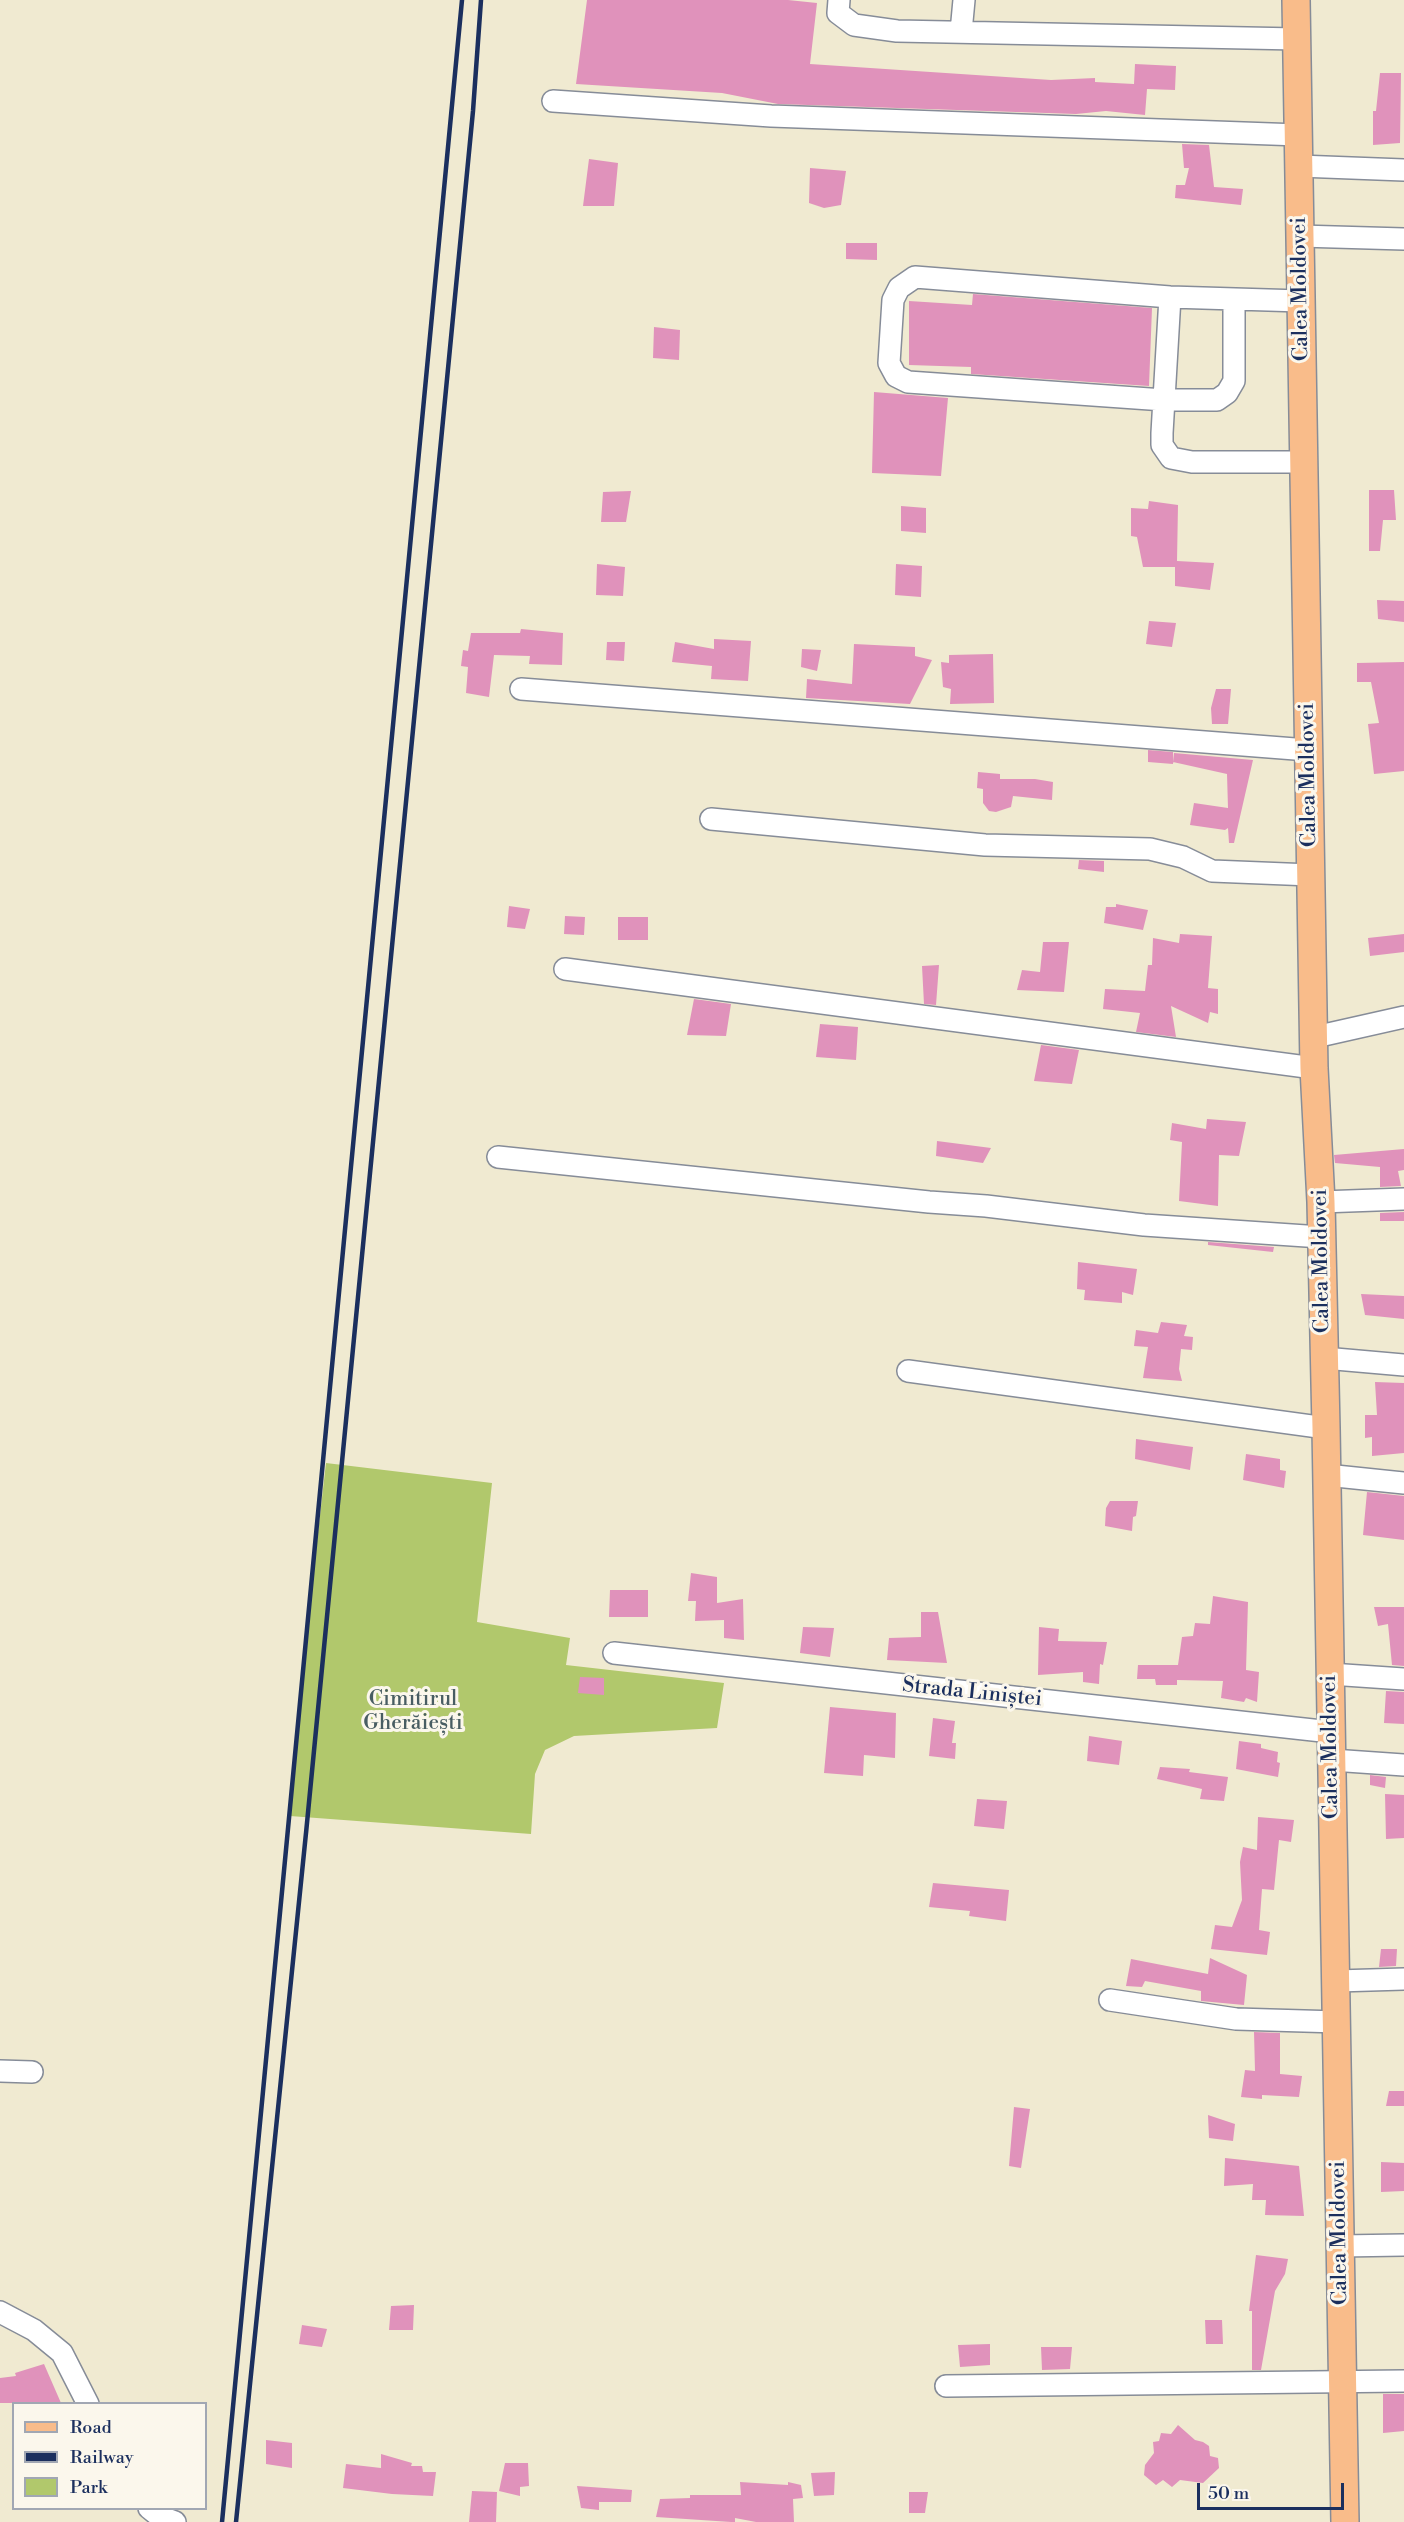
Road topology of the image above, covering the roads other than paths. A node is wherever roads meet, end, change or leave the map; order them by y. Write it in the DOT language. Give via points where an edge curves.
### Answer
graph roads {
  1 [pos="838,0"];
  2 [pos="964,0"];
  3 [pos="1296,0"];
  4 [pos="961,32"];
  5 [pos="1297,39"];
  6 [pos="553,101"];
  7 [pos="1299,135"];
  8 [pos="1299,166"];
  9 [pos="1404,170"];
  10 [pos="1300,236"];
  11 [pos="1404,238"];
  12 [pos="1170,297"];
  13 [pos="1234,299"];
  14 [pos="1301,302"];
  15 [pos="1164,400"];
  16 [pos="1304,462"];
  17 [pos="521,689"];
  18 [pos="1308,750"];
  19 [pos="711,819"];
  20 [pos="1311,874"];
  21 [pos="565,969"];
  22 [pos="1404,1017"];
  23 [pos="1315,1036"];
  24 [pos="1314,1068"];
  25 [pos="498,1157"];
  26 [pos="1404,1199"];
  27 [pos="1321,1202"];
  28 [pos="1321,1237"];
  29 [pos="1324,1358"];
  30 [pos="1404,1365"];
  31 [pos="908,1371"];
  32 [pos="1326,1428"];
  33 [pos="1326,1475"];
  34 [pos="1404,1483"];
  35 [pos="614,1653"];
  36 [pos="1330,1674"];
  37 [pos="1404,1679"];
  38 [pos="1330,1732"];
  39 [pos="1332,1760"];
  40 [pos="1404,1765"];
  41 [pos="1404,1979"];
  42 [pos="1337,1981"];
  43 [pos="1110,2000"];
  44 [pos="1338,2022"];
  45 [pos="0,2071"];
  46 [pos="32,2072"];
  47 [pos="1404,2245"];
  48 [pos="1340,2246"];
  49 [pos="0,2312"];
  50 [pos="1404,2381"];
  51 [pos="1342,2382"];
  52 [pos="946,2386"];
  53 [pos="87,2402"];
  54 [pos="152,2510"];
  55 [pos="175,2522"];
  56 [pos="1346,2522"];
  1 -- 4 [label="street" via="838,13 854,25 897,31"];
  2 -- 4 [label="street"];
  3 -- 5 [label="main road, Calea Moldovei"];
  4 -- 5 [label="street"];
  5 -- 7 [label="main road, Calea Moldovei"];
  6 -- 7 [label="street" via="771,116"];
  7 -- 8 [label="main road, Calea Moldovei"];
  8 -- 9 [label="street"];
  8 -- 10 [label="main road, Calea Moldovei"];
  10 -- 11 [label="street"];
  10 -- 14 [label="main road, Calea Moldovei"];
  12 -- 13 [label="street"];
  12 -- 15 [label="street"];
  12 -- 15 [label="street" via="915,277 899,288 893,300 889,363 896,376 908,382"];
  13 -- 14 [label="street"];
  13 -- 15 [label="street" via="1234,381 1227,393 1217,400"];
  14 -- 16 [label="main road, Calea Moldovei"];
  15 -- 16 [label="street" via="1162,445 1171,458 1192,462"];
  16 -- 18 [label="main road, Calea Moldovei"];
  17 -- 18 [label="street"];
  18 -- 20 [label="main road, Calea Moldovei"];
  19 -- 20 [label="street" via="985,845 1150,849 1183,857 1212,871"];
  20 -- 23 [label="main road, Calea Moldovei"];
  21 -- 24 [label="street"];
  22 -- 23 [label="street"];
  23 -- 24 [label="main road, Calea Moldovei"];
  24 -- 27 [label="main road, Calea Moldovei"];
  25 -- 28 [label="street" via="1144,1225"];
  26 -- 27 [label="street"];
  27 -- 28 [label="main road, Calea Moldovei"];
  28 -- 29 [label="main road, Calea Moldovei"];
  29 -- 30 [label="street"];
  29 -- 32 [label="main road, Calea Moldovei"];
  31 -- 32 [label="street"];
  32 -- 33 [label="main road, Calea Moldovei"];
  33 -- 34 [label="street"];
  33 -- 36 [label="main road, Calea Moldovei"];
  35 -- 38 [label="street, Strada Liniștei"];
  36 -- 37 [label="street"];
  36 -- 38 [label="main road, Calea Moldovei"];
  38 -- 39 [label="main road, Calea Moldovei"];
  39 -- 40 [label="street"];
  39 -- 42 [label="main road, Calea Moldovei"];
  41 -- 42 [label="street"];
  42 -- 44 [label="main road, Calea Moldovei"];
  43 -- 44 [label="street" via="1236,2019"];
  44 -- 48 [label="main road, Calea Moldovei"];
  45 -- 46 [label="street"];
  47 -- 48 [label="street"];
  48 -- 51 [label="main road, Calea Moldovei"];
  49 -- 53 [label="street" via="34,2330 62,2353"];
  50 -- 51 [label="street"];
  51 -- 52 [label="street"];
  51 -- 56 [label="main road, Calea Moldovei"];
  54 -- 55 [label="street"];
}
